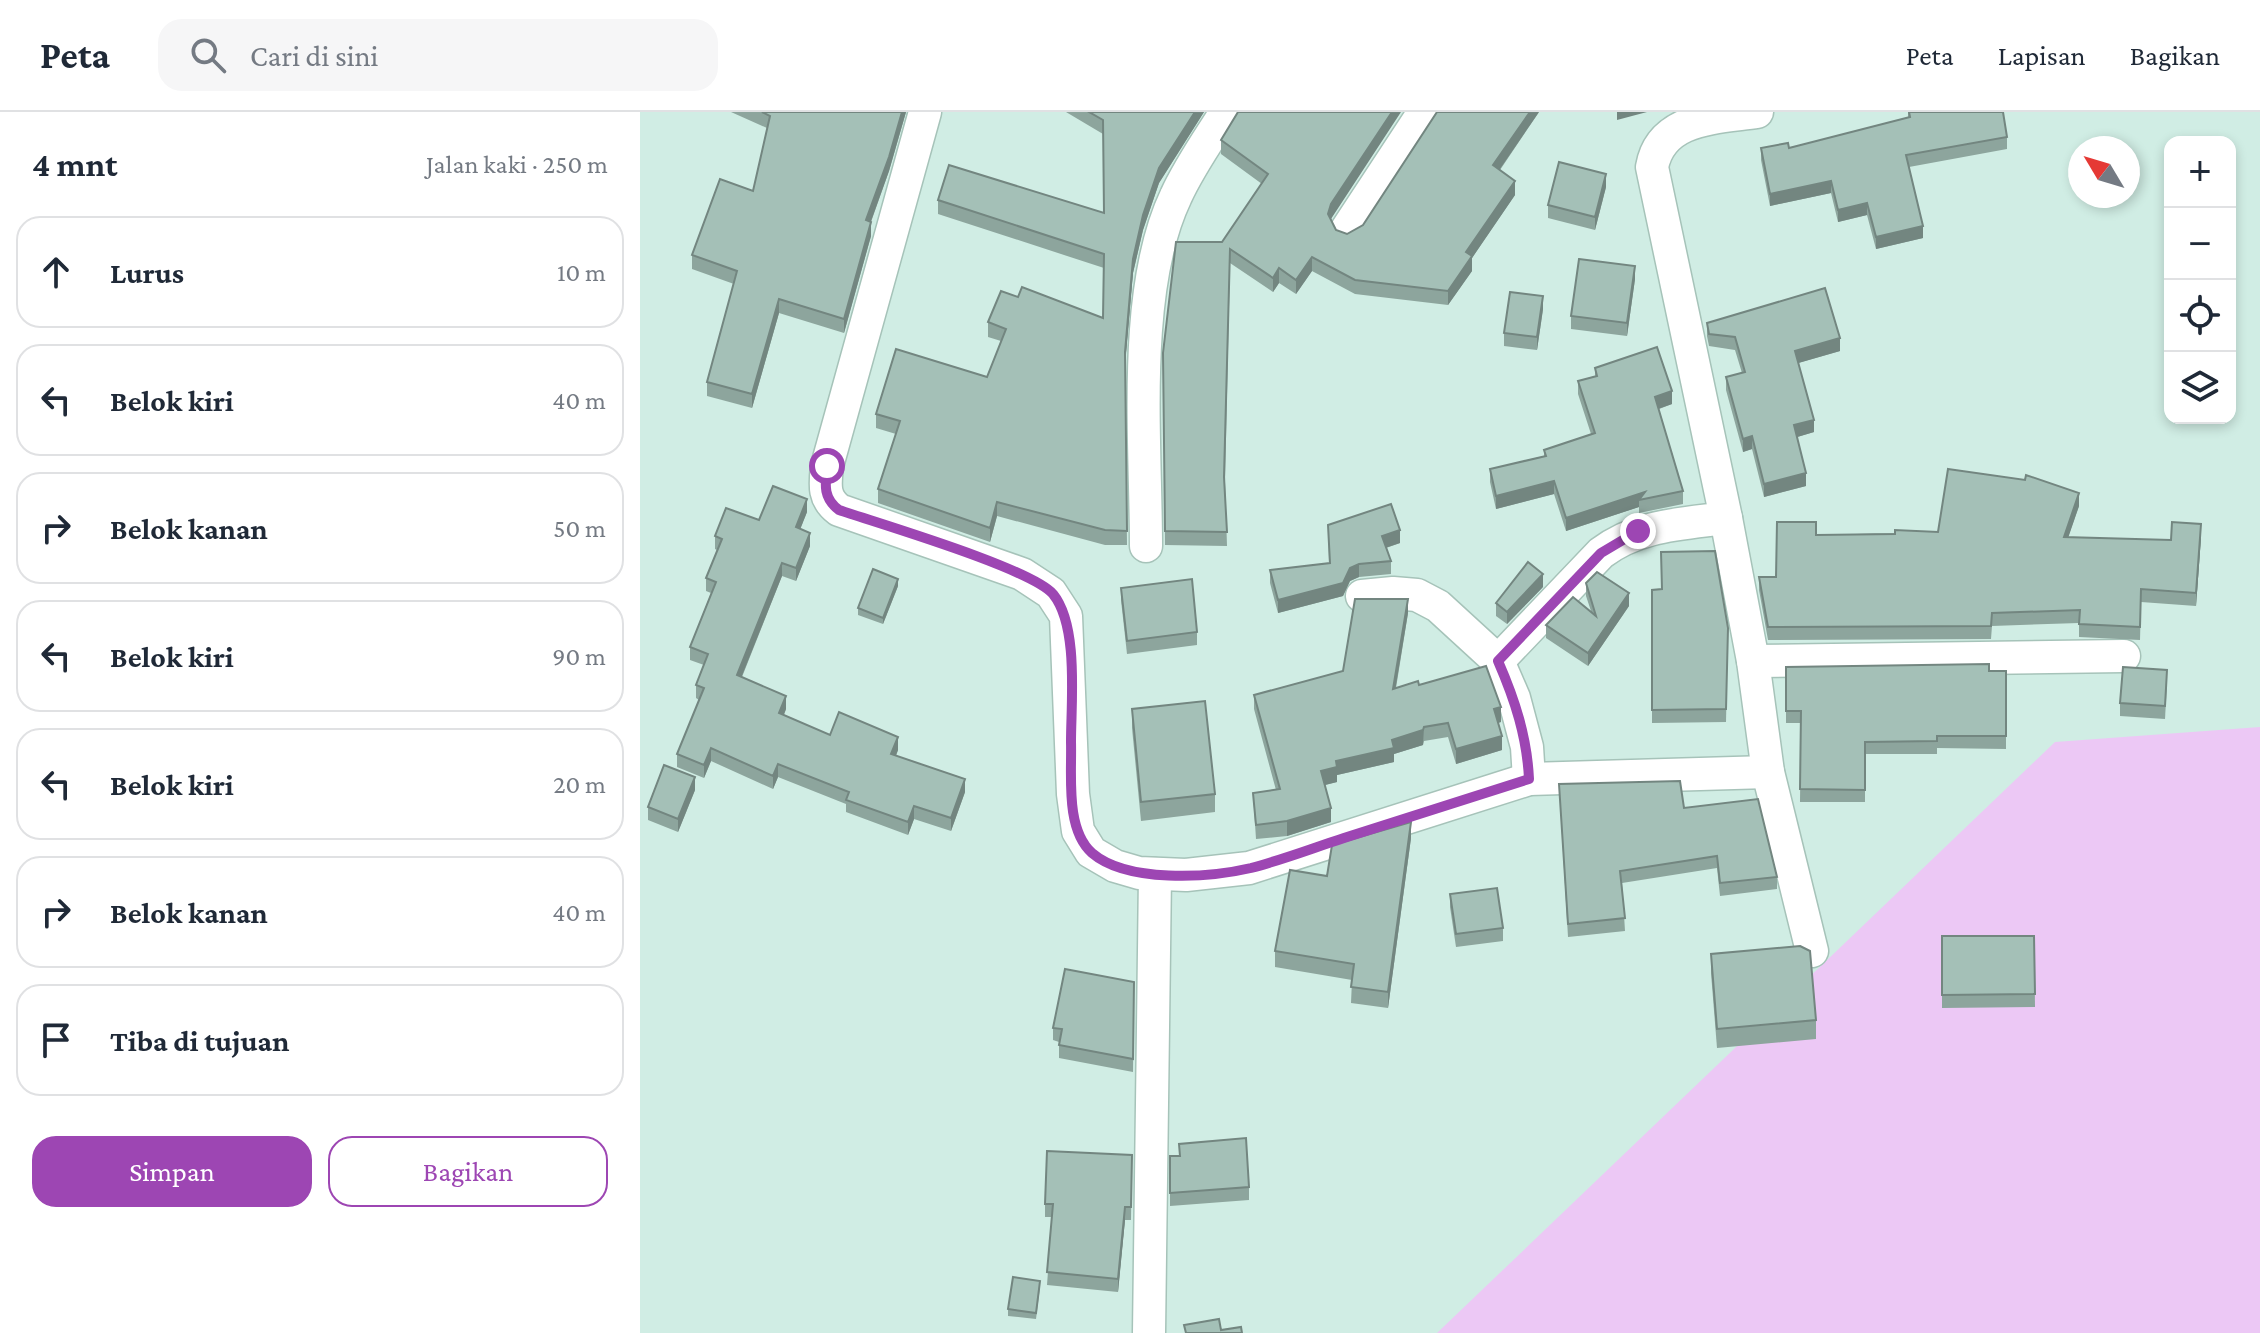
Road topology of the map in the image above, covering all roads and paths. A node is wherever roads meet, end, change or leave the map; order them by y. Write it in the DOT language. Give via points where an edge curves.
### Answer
graph roads {
  1 [pos="925,112"];
  2 [pos="1226,112"];
  3 [pos="1424,112"];
  4 [pos="1757,112"];
  5 [pos="1347,229"];
  6 [pos="1726,518"];
  7 [pos="1146,546"];
  8 [pos="1362,596"];
  9 [pos="2124,656"];
  10 [pos="1498,661"];
  11 [pos="1753,661"];
  12 [pos="1768,772"];
  13 [pos="1529,779"];
  14 [pos="1155,874"];
  15 [pos="1812,951"];
  16 [pos="1149,1333"];
  1 -- 14 [label="street" via="827,466 825,490 839,510 1022,574 1051,593 1066,616 1078,831 1091,852 1115,866"];
  2 -- 7 [label="street" via="1176,196 1146,305"];
  3 -- 5 [label="street"];
  4 -- 6 [label="street" via="1677,128 1655,151 1652,167"];
  6 -- 10 [label="street" via="1621,538"];
  6 -- 11 [label="street"];
  8 -- 10 [label="street" via="1417,595 1438,606"];
  9 -- 11 [label="street"];
  10 -- 13 [label="street" via="1527,747"];
  11 -- 12 [label="street"];
  12 -- 13 [label="street"];
  12 -- 15 [label="street"];
  13 -- 14 [label="street" via="1249,868"];
  14 -- 16 [label="street"];
}
